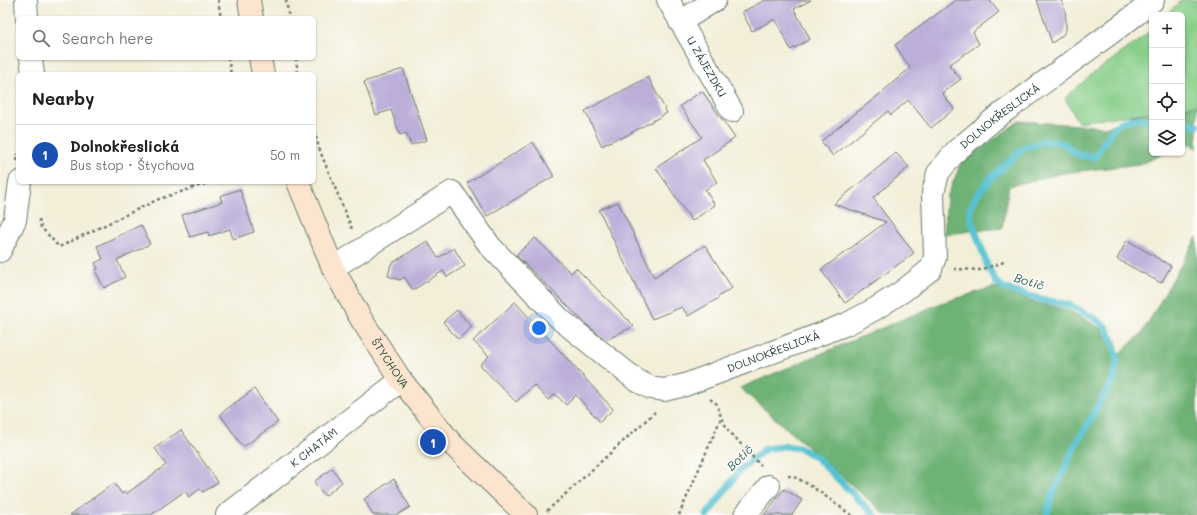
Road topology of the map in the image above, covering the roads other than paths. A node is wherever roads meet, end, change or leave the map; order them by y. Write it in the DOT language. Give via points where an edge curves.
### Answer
graph roads {
  1 [pos="26,0"];
  2 [pos="249,0"];
  3 [pos="668,0"];
  4 [pos="716,0"];
  5 [pos="1153,0"];
  6 [pos="27,16"];
  7 [pos="252,16"];
  8 [pos="680,22"];
  9 [pos="31,60"];
  10 [pos="260,60"];
  11 [pos="33,72"];
  12 [pos="264,72"];
  13 [pos="732,111"];
  14 [pos="20,184"];
  15 [pos="299,184"];
  16 [pos="0,251"];
  17 [pos="333,268"];
  18 [pos="401,380"];
  19 [pos="771,477"];
  20 [pos="535,514"];
  21 [pos="227,515"];
  22 [pos="745,515"];
  1 -- 6 [label="street"];
  2 -- 7 [label="street"];
  3 -- 8 [label="street, U ZÁJEZDKU"];
  4 -- 8 [label="street"];
  5 -- 17 [label="street, DOLNOKŘESLICKÁ" via="993,120 956,151 938,173 933,193 934,257 931,269 892,298 847,324 685,385 664,390 651,388 636,380 560,320 490,246 452,192"];
  8 -- 13 [label="street, U ZÁJEZDKU"];
  9 -- 11 [label="street"];
  10 -- 12 [label="street"];
  14 -- 16 [label="street" via="15,220"];
  15 -- 17 [label="street, ŠTYCHOVA"];
  17 -- 18 [label="street, ŠTYCHOVA" via="361,319"];
  18 -- 20 [label="street, ŠTYCHOVA" via="452,444"];
  18 -- 21 [label="street, K CHATÁM"];
  19 -- 22 [label="street"];
}
